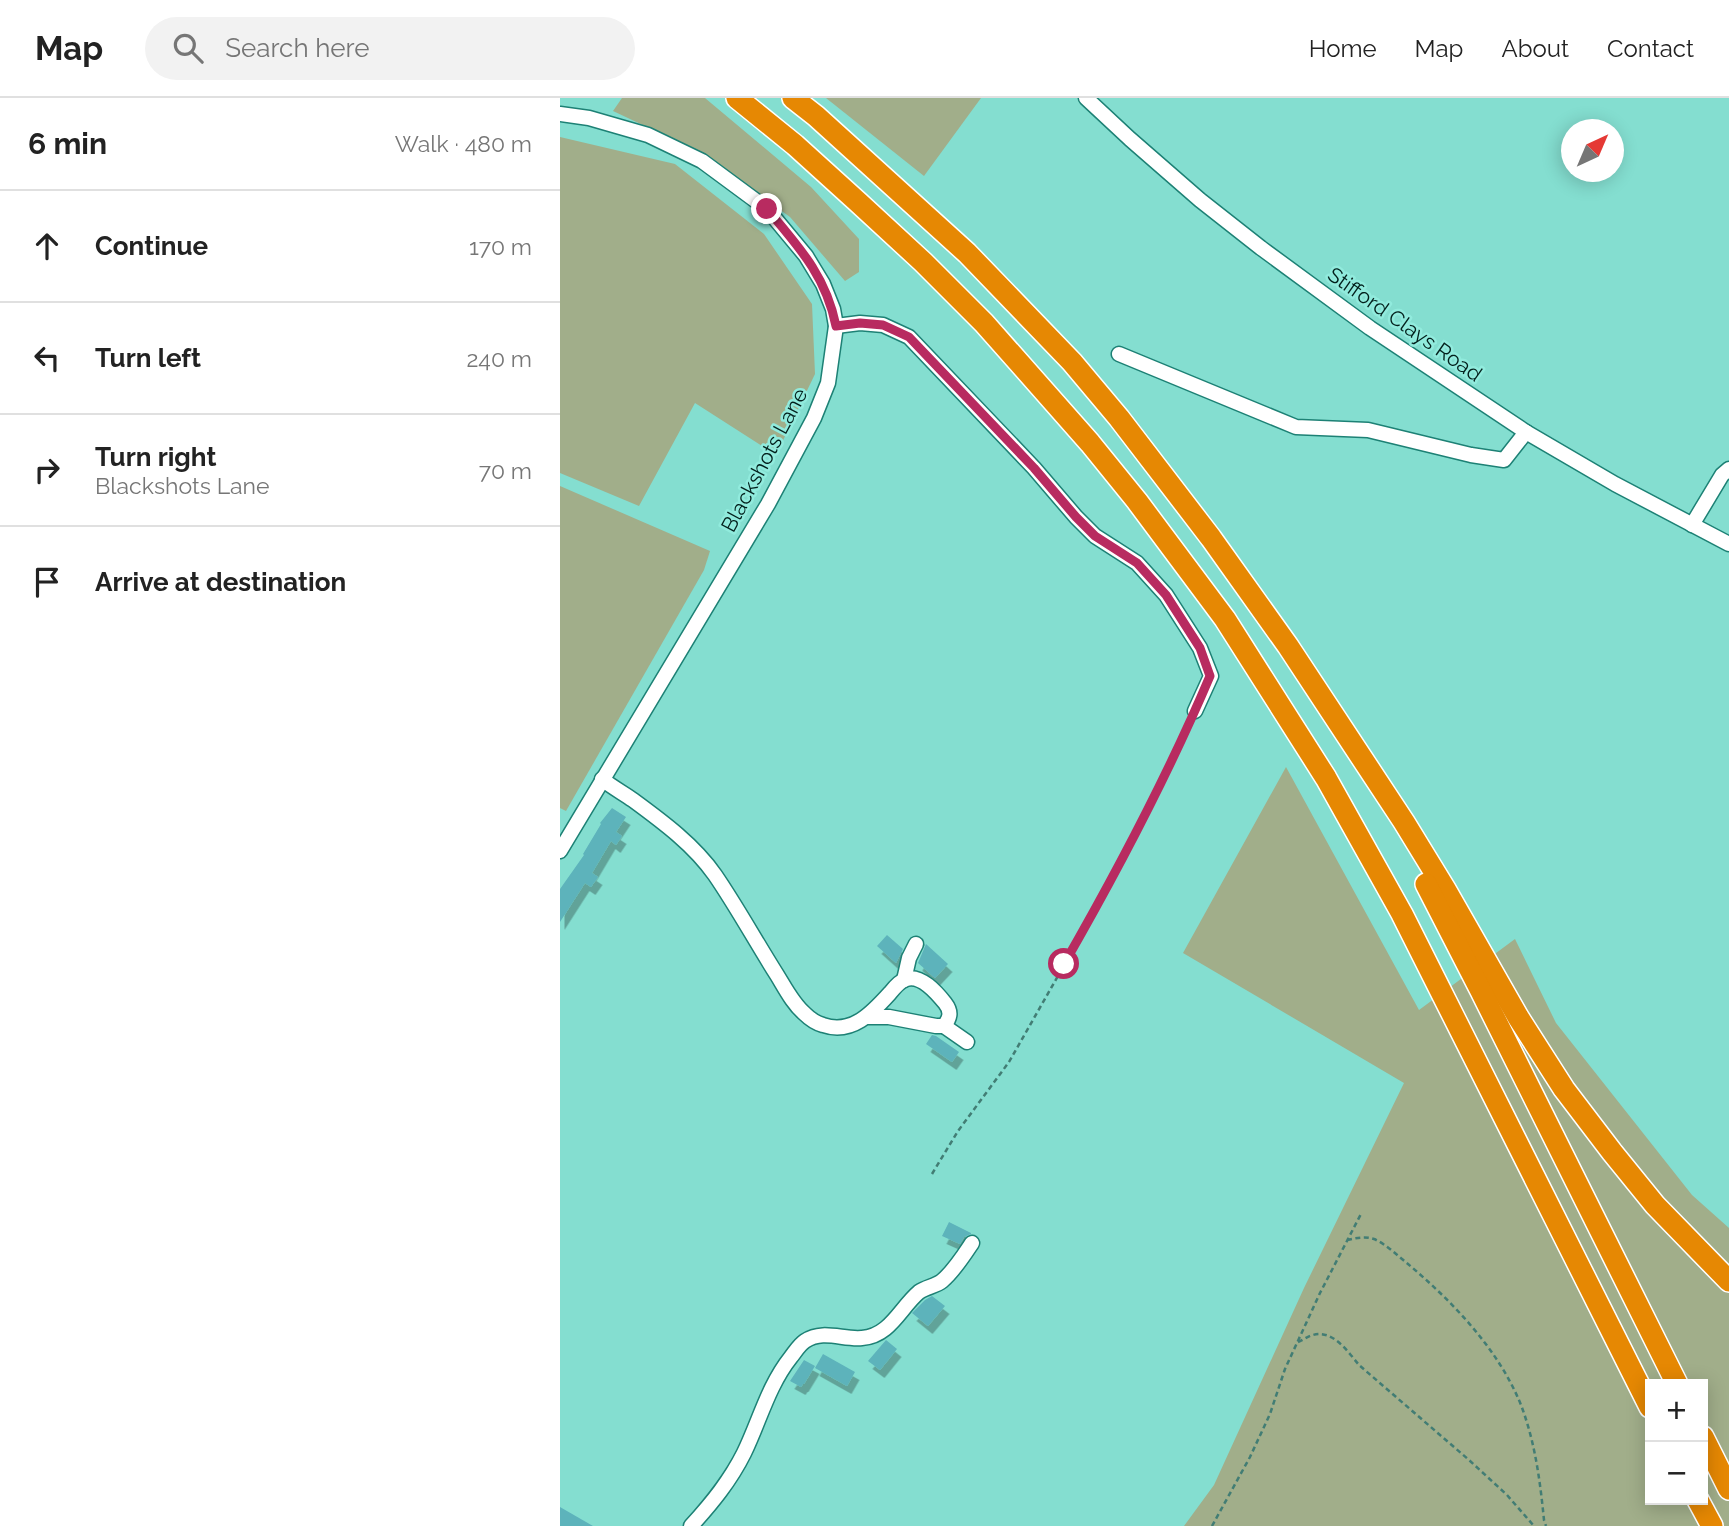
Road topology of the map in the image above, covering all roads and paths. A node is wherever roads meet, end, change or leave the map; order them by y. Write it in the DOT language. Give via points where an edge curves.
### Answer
graph roads {
  1 [pos="737,98"];
  2 [pos="793,98"];
  3 [pos="1086,98"];
  4 [pos="560,114"];
  5 [pos="836,326"];
  6 [pos="1119,354"];
  7 [pos="1526,432"];
  8 [pos="1729,469"];
  9 [pos="1692,524"];
  10 [pos="1729,544"];
  11 [pos="1313,684"];
  12 [pos="1195,711"];
  13 [pos="602,779"];
  14 [pos="560,851"];
  15 [pos="916,944"];
  16 [pos="904,980"];
  17 [pos="866,1017"];
  18 [pos="944,1026"];
  19 [pos="967,1042"];
  20 [pos="932,1174"];
  21 [pos="1363,1212"];
  22 [pos="1348,1240"];
  23 [pos="972,1243"];
  24 [pos="1729,1281"];
  25 [pos="1298,1342"];
  26 [pos="1675,1379"];
  27 [pos="1645,1397"];
  28 [pos="1706,1442"];
  29 [pos="1729,1489"];
  30 [pos="1690,1505"];
  31 [pos="1701,1505"];
  32 [pos="691,1526"];
  33 [pos="1212,1526"];
  34 [pos="1534,1526"];
  35 [pos="1546,1526"];
  36 [pos="1699,1526"];
  37 [pos="1712,1526"];
  1 -- 27 [label="highway" via="859,203 984,323 1098,452 1225,619 1365,846"];
  2 -- 11 [label="highway" via="967,253 1072,362 1166,478"];
  3 -- 7 [label="street, Stifford Clays Road" via="1261,248 1370,328"];
  4 -- 5 [label="street, Blackshots Lane" via="648,135 702,161 767,209 823,284"];
  5 -- 12 [label="street" via="883,325 909,337 1095,536 1137,563 1166,595 1200,648 1210,676"];
  5 -- 13 [label="street, Blackshots Lane" via="828,383 814,418 768,504"];
  6 -- 7 [label="street" via="1296,427 1368,430 1504,460"];
  7 -- 9 [label="street, Stifford Clays Road"];
  8 -- 9 [label="street"];
  9 -- 10 [label="street, Stifford Clays Road"];
  11 -- 24 [label="highway" via="1404,822 1564,1088 1655,1205"];
  11 -- 26 [label="highway" via="1448,925"];
  12 -- 20 [label="path" via="1108,888 1009,1062"];
  13 -- 14 [label="street, Blackshots Lane"];
  13 -- 17 [label="street" via="661,820 715,874 803,1013 840,1028"];
  15 -- 16 [label="street"];
  16 -- 17 [label="street"];
  16 -- 18 [label="street" via="920,980 946,1004 950,1012"];
  17 -- 18 [label="street"];
  18 -- 19 [label="street"];
  21 -- 22 [label="path"];
  22 -- 25 [label="path"];
  22 -- 35 [label="path" via="1374,1239 1397,1255 1427,1280 1487,1346 1520,1403 1533,1440"];
  23 -- 32 [label="street" via="942,1281 917,1293 877,1335 818,1335 798,1348 777,1375 729,1480"];
  25 -- 33 [label="path" via="1265,1425"];
  25 -- 34 [label="path" via="1323,1334 1339,1343"];
  28 -- 29 [label="highway"];
  30 -- 36 [label="highway"];
  31 -- 37 [label="highway"];
}
